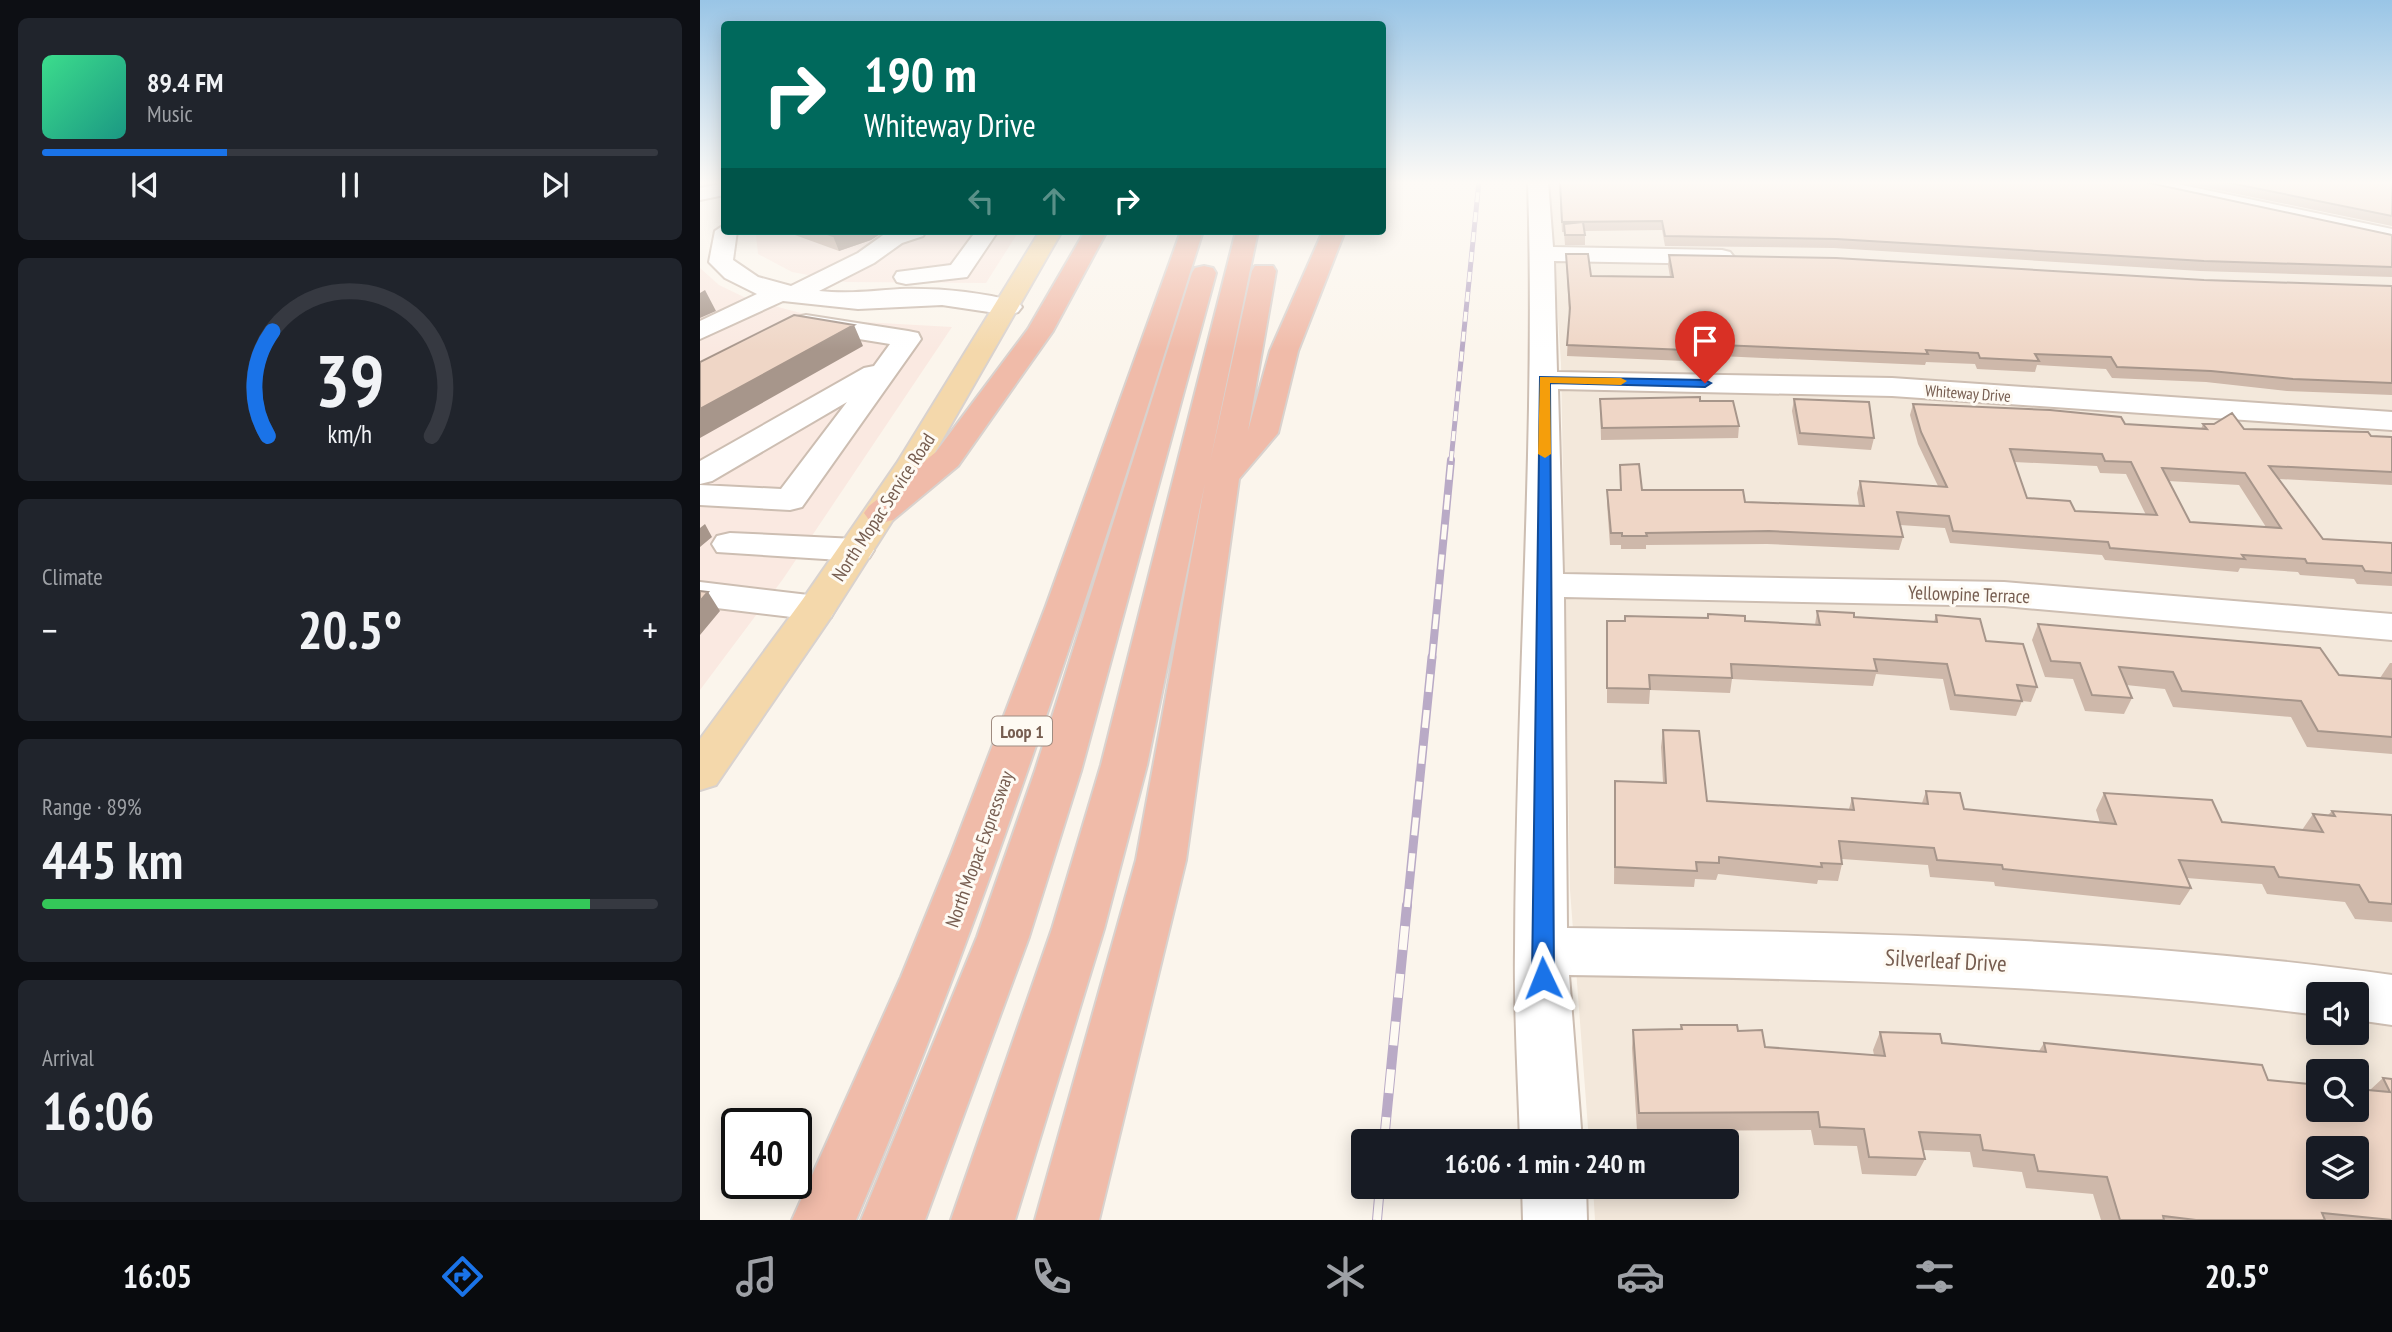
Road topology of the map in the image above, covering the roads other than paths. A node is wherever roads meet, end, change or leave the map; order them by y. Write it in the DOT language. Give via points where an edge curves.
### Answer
graph roads {
  1 [pos="718,238"];
  2 [pos="894,238"];
  3 [pos="928,238"];
  4 [pos="982,238"];
  5 [pos="1047,238"];
  6 [pos="1092,238"];
  7 [pos="1190,238"];
  8 [pos="1214,238"];
  9 [pos="1246,238"];
  10 [pos="1270,238"];
  11 [pos="1331,238"];
  12 [pos="1541,238"];
  13 [pos="1542,254"];
  14 [pos="1751,257"];
  15 [pos="726,268"];
  16 [pos="700,273"];
  17 [pos="895,277"];
  18 [pos="841,293"];
  19 [pos="1009,307"];
  20 [pos="788,308"];
  21 [pos="700,331"];
  22 [pos="888,366"];
  23 [pos="1544,380"];
  24 [pos="2392,421"];
  25 [pos="700,474"];
  26 [pos="1223,477"];
  27 [pos="700,495"];
  28 [pos="881,513"];
  29 [pos="730,544"];
  30 [pos="856,550"];
  31 [pos="1545,585"];
  32 [pos="700,594"];
  33 [pos="817,608"];
  34 [pos="2392,627"];
  35 [pos="700,773"];
  36 [pos="1541,951"];
  37 [pos="2306,989"];
  38 [pos="2369,997"];
  39 [pos="2392,1000"];
  40 [pos="1550,1129"];
  41 [pos="1554,1199"];
  42 [pos="824,1220"];
  43 [pos="893,1220"];
  44 [pos="983,1220"];
  45 [pos="1067,1220"];
  46 [pos="1555,1220"];
  1 -- 15 [label="street"];
  2 -- 18 [label="street" via="866,258"];
  3 -- 17 [label="street"];
  4 -- 17 [label="street" via="958,272"];
  5 -- 19 [label="main road, North Mopac Service Road"];
  6 -- 28 [label="highway" via="1040,331 947,459"];
  7 -- 42 [label="highway, North Mopac Expressway / Loop 1" via="1008,771 961,897"];
  8 -- 43 [label="highway" via="1058,771 1003,937"];
  9 -- 44 [label="highway" via="1124,765 1078,929"];
  10 -- 26 [label="highway"];
  11 -- 26 [label="highway" via="1284,351 1263,433"];
  12 -- 13 [label="street"];
  13 -- 14 [label="street"];
  13 -- 23 [label="street"];
  15 -- 16 [label="street"];
  15 -- 20 [label="street"];
  17 -- 18 [label="street"];
  18 -- 19 [label="street" via="874,309 971,314"];
  18 -- 20 [label="street"];
  19 -- 28 [label="main road, North Mopac Service Road"];
  20 -- 21 [label="street"];
  20 -- 22 [label="street" via="908,339"];
  22 -- 25 [label="street"];
  22 -- 27 [label="street" via="790,500"];
  23 -- 24 [label="street, Whiteway Drive" via="1892,387"];
  23 -- 31 [label="street"];
  26 -- 45 [label="highway" via="1161,860"];
  28 -- 30 [label="main road, North Mopac Service Road"];
  29 -- 30 [label="street"];
  30 -- 33 [label="main road, North Mopac Service Road"];
  31 -- 34 [label="street, Yellowpine Terrace" via="2004,594"];
  31 -- 36 [label="street"];
  32 -- 33 [label="street"];
  33 -- 35 [label="main road, North Mopac Service Road"];
  36 -- 37 [label="street, Silverleaf Drive" via="1936,958 2162,973"];
  36 -- 40 [label="street"];
  38 -- 39 [label="street"];
  41 -- 46 [label="street"];
}
